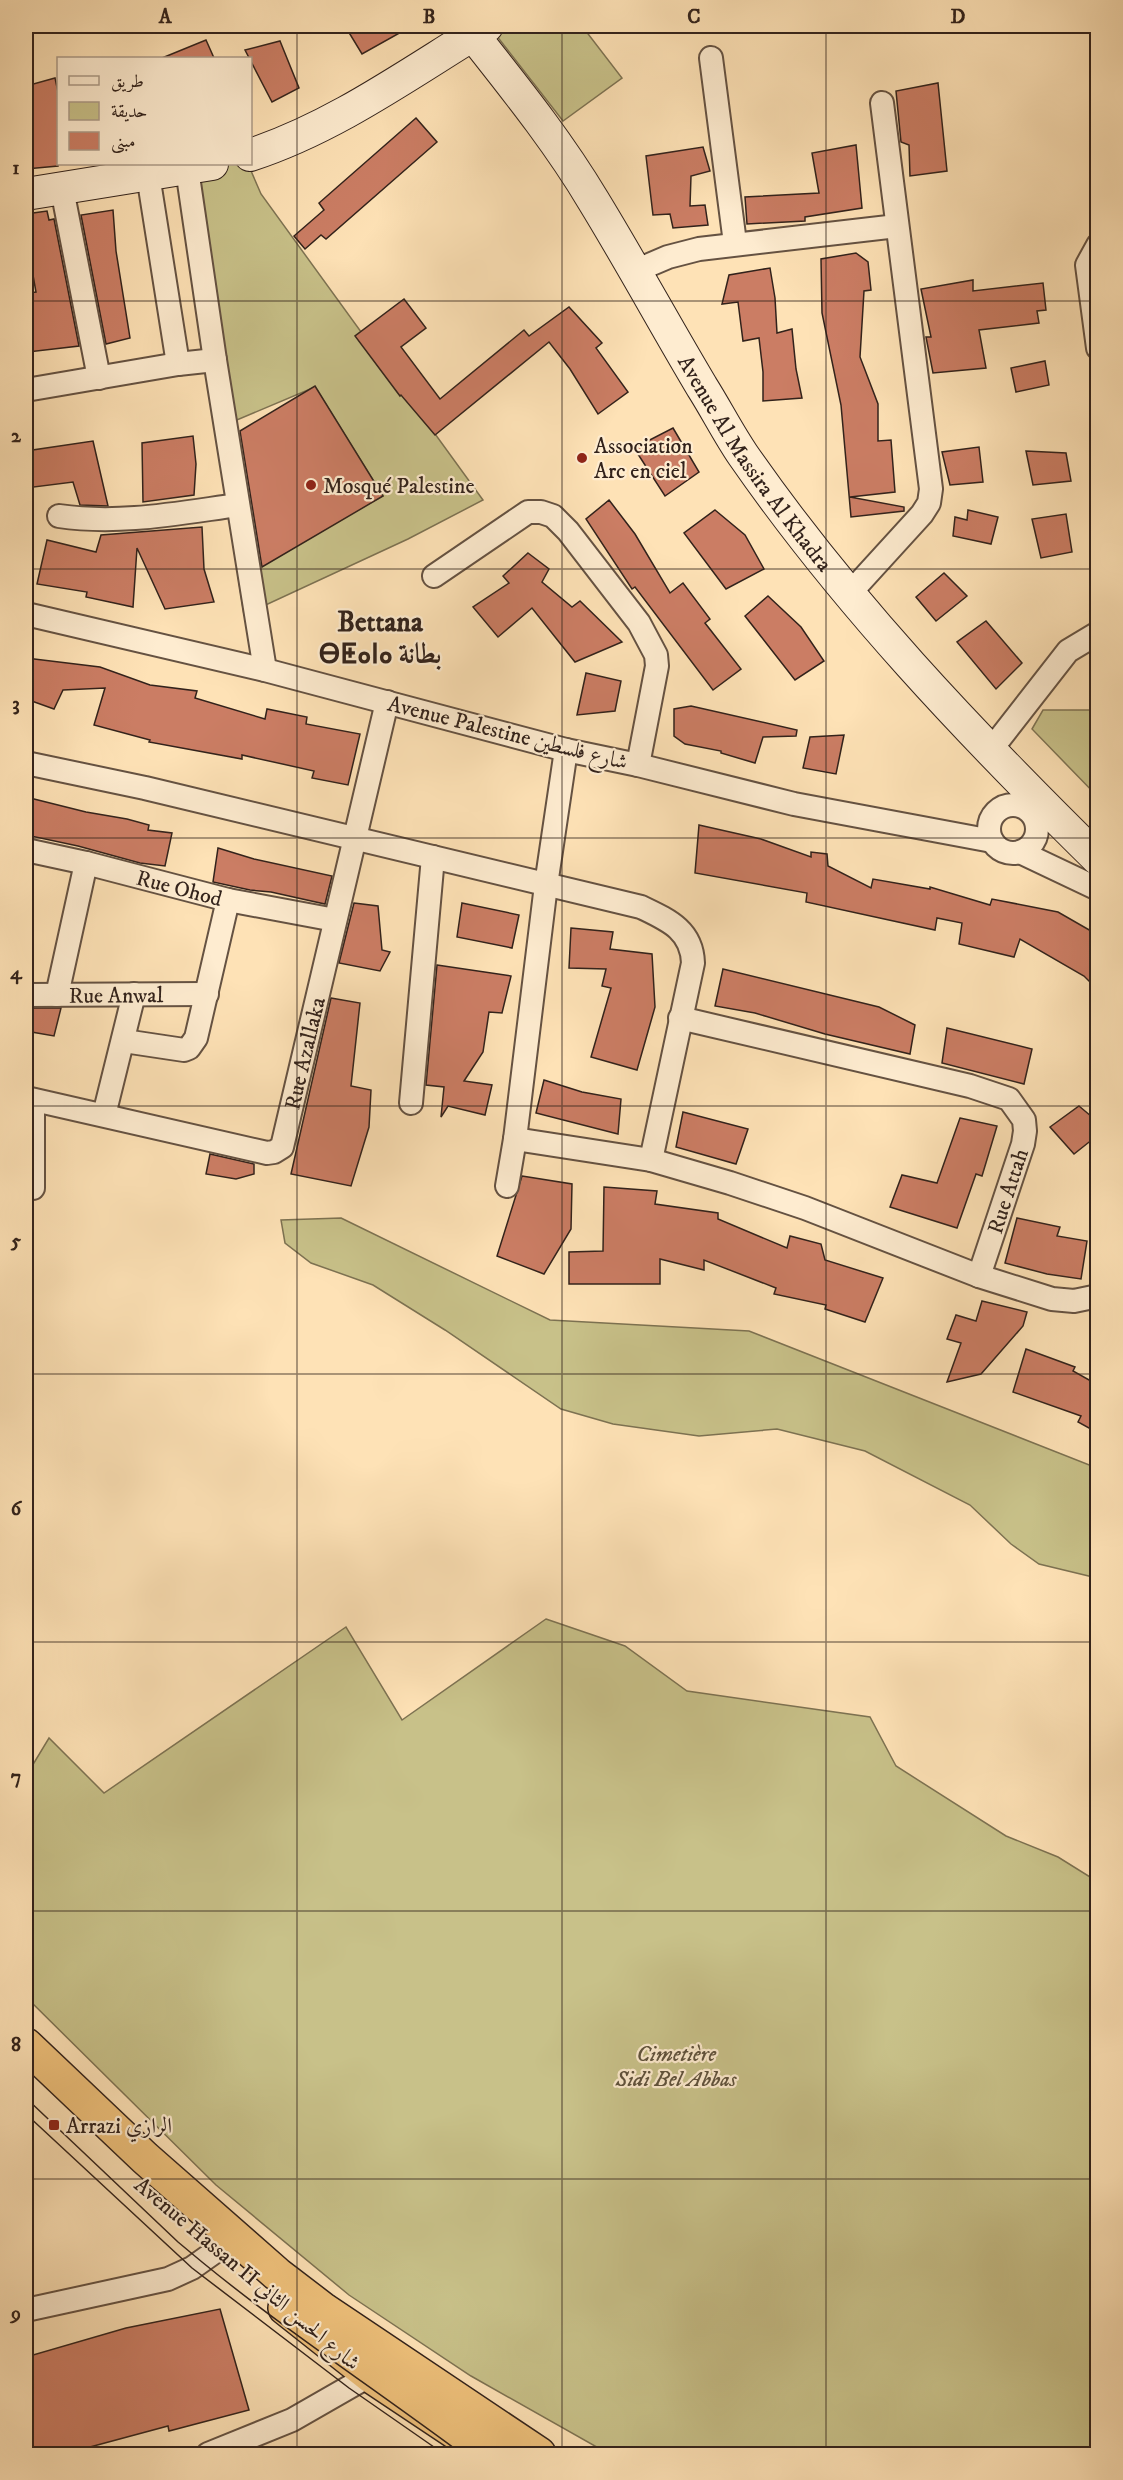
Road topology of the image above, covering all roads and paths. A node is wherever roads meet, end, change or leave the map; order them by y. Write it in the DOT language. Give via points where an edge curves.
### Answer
graph roads {
  1 [pos="478,28"];
  2 [pos="711,58"];
  3 [pos="882,103"];
  4 [pos="252,154"];
  5 [pos="200,166"];
  6 [pos="148,175"];
  7 [pos="62,189"];
  8 [pos="26,194"];
  9 [pos="897,226"];
  10 [pos="735,243"];
  11 [pos="1098,245"];
  12 [pos="643,267"];
  13 [pos="1098,348"];
  14 [pos="215,360"];
  15 [pos="178,364"];
  16 [pos="99,378"];
  17 [pos="26,390"];
  18 [pos="238,505"];
  19 [pos="59,516"];
  20 [pos="434,576"];
  21 [pos="857,587"];
  22 [pos="26,614"];
  23 [pos="1098,633"];
  24 [pos="265,670"];
  25 [pos="387,702"];
  26 [pos="996,743"];
  27 [pos="566,750"];
  28 [pos="26,763"];
  29 [pos="638,765"];
  30 [pos="1043,802"];
  31 [pos="1098,834"];
  32 [pos="355,838"];
  33 [pos="992,841"];
  34 [pos="26,850"];
  35 [pos="1020,852"];
  36 [pos="433,857"];
  37 [pos="1098,859"];
  38 [pos="86,863"];
  39 [pos="546,885"];
  40 [pos="1098,889"];
  41 [pos="228,900"];
  42 [pos="335,920"];
  43 [pos="26,994"];
  44 [pos="134,994"];
  45 [pos="207,994"];
  46 [pos="57,995"];
  47 [pos="680,1018"];
  48 [pos="124,1041"];
  49 [pos="29,1099"];
  50 [pos="411,1103"];
  51 [pos="104,1115"];
  52 [pos="515,1139"];
  53 [pos="651,1160"];
  54 [pos="507,1186"];
  55 [pos="33,1188"];
  56 [pos="979,1276"];
  57 [pos="1098,1296"];
  58 [pos="26,2045"];
  59 [pos="26,2070"];
  60 [pos="223,2243"];
  61 [pos="26,2310"];
  62 [pos="383,2368"];
  63 [pos="208,2454"];
  64 [pos="488,2454"];
  65 [pos="539,2454"];
  1 -- 4 [label="main road" via="338,116"];
  1 -- 12 [label="main road, Avenue Al Massira Al Khadra" via="602,177 627,218"];
  2 -- 10 [label="street"];
  3 -- 9 [label="street"];
  5 -- 6 [label="main road"];
  5 -- 14 [label="street"];
  6 -- 7 [label="main road"];
  6 -- 15 [label="street"];
  7 -- 8 [label="main road"];
  7 -- 16 [label="street"];
  9 -- 10 [label="street"];
  9 -- 21 [label="street" via="931,489 922,514"];
  10 -- 12 [label="street" via="690,251"];
  11 -- 13 [label="street" via="1087,265"];
  12 -- 21 [label="main road, Avenue Al Massira Al Khadra"];
  14 -- 15 [label="street"];
  14 -- 18 [label="street"];
  15 -- 16 [label="street"];
  16 -- 17 [label="street"];
  18 -- 19 [label="street" via="114,521"];
  18 -- 24 [label="street"];
  20 -- 29 [label="street" via="514,519 528,512 553,516 639,623 656,655"];
  21 -- 26 [label="main road, Avenue Al Massira Al Khadra"];
  22 -- 24 [label="street, Avenue Palestine شارع فلسطين"];
  23 -- 26 [label="street" via="1068,651"];
  24 -- 25 [label="street, Avenue Palestine شارع فلسطين"];
  25 -- 27 [label="street, Avenue Palestine شارع فلسطين"];
  25 -- 32 [label="street, Rue Azallaka"];
  26 -- 30 [label="main road, Avenue Al Massira Al Khadra"];
  27 -- 29 [label="street, Avenue Palestine شارع فلسطين"];
  27 -- 39 [label="street"];
  28 -- 32 [label="street"];
  29 -- 33 [label="street, Avenue Palestine شارع فلسطين" via="794,804"];
  30 -- 31 [label="main road, Avenue Al Massira Al Khadra"];
  30 -- 33 [label="street" via="1000,809 989,829"];
  30 -- 35 [label="street" via="1036,837 1030,847"];
  30 -- 37 [label="main road, Avenue Al Massira Al Khadra"];
  32 -- 36 [label="street"];
  32 -- 42 [label="street, Rue Azallaka"];
  33 -- 35 [label="street, Avenue Palestine شارع فلسطين" via="1004,852"];
  34 -- 38 [label="street, Rue Ohod"];
  35 -- 40 [label="street"];
  36 -- 39 [label="street"];
  36 -- 50 [label="street"];
  38 -- 41 [label="street, Rue Ohod"];
  38 -- 46 [label="street"];
  39 -- 47 [label="street" via="641,907 667,920 689,940 693,963"];
  39 -- 52 [label="street"];
  41 -- 42 [label="street, Rue Ohod"];
  41 -- 45 [label="street"];
  42 -- 51 [label="street, Rue Azallaka" via="285,1142 278,1150 267,1153"];
  43 -- 46 [label="street, Rue Anwal"];
  44 -- 45 [label="street, Rue Anwal"];
  44 -- 46 [label="street, Rue Anwal"];
  44 -- 48 [label="street"];
  45 -- 48 [label="street" via="196,1038 189,1048"];
  47 -- 53 [label="street"];
  47 -- 56 [label="street, Rue Attah" via="970,1086 1009,1099 1024,1120 1023,1144"];
  48 -- 51 [label="street"];
  49 -- 51 [label="street, Rue Azallaka"];
  49 -- 55 [label="street"];
  52 -- 53 [label="street"];
  52 -- 54 [label="street"];
  53 -- 56 [label="street" via="805,1208"];
  56 -- 57 [label="street" via="1052,1299 1074,1301"];
  58 -- 60 [label="highway, Avenue Hassan II شارع الحسن الثاني" via="145,2158"];
  59 -- 60 [label="highway, Avenue Hassan II شارع الحسن الثاني" via="130,2174"];
  60 -- 61 [label="street" via="192,2268 168,2278"];
  60 -- 62 [label="highway, Avenue Hassan II شارع الحسن الثاني" via="324,2310"];
  62 -- 63 [label="street" via="292,2420"];
  62 -- 64 [label="highway, Avenue Hassan II شارع الحسن الثاني"];
  62 -- 65 [label="highway, Avenue Hassan II شارع الحسن الثاني"];
}
